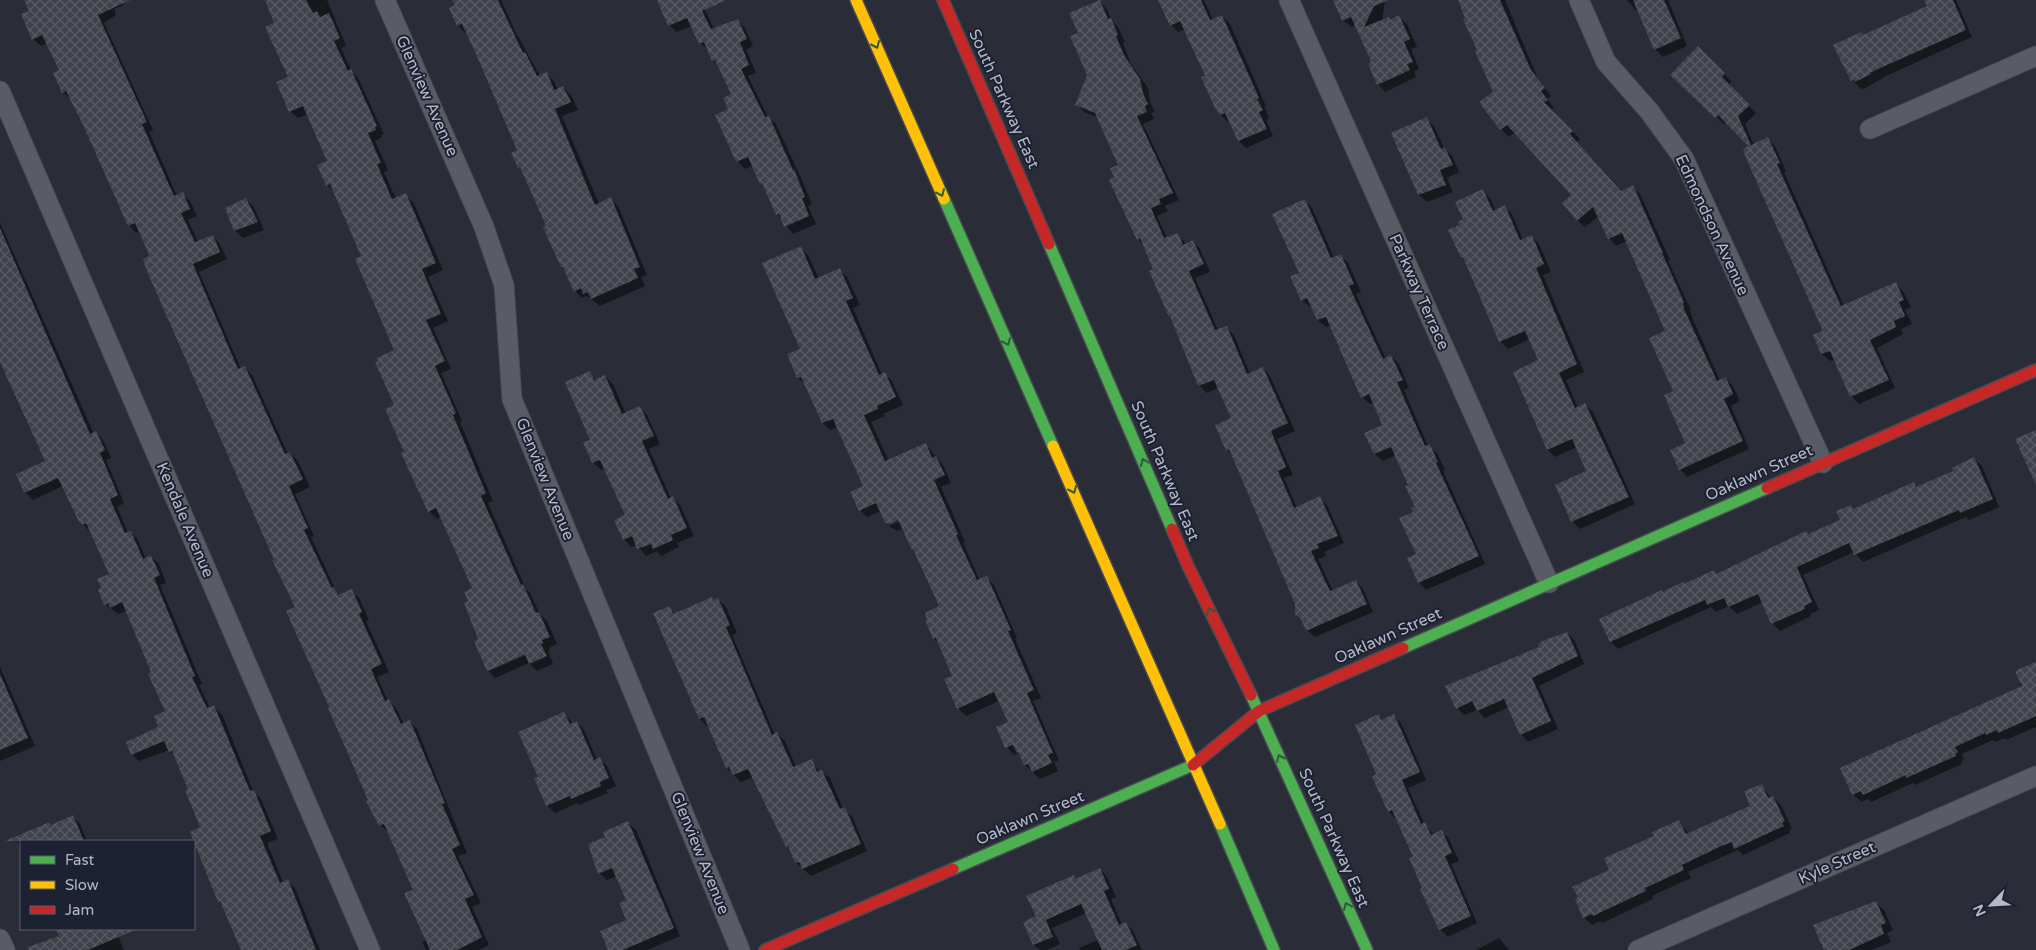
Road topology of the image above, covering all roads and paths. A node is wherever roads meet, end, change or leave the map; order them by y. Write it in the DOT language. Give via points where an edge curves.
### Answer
graph roads {
  1 [pos="385,0"];
  2 [pos="856,0"];
  3 [pos="943,0"];
  4 [pos="1289,0"];
  5 [pos="1579,0"];
  6 [pos="2036,56"];
  7 [pos="0,91"];
  8 [pos="1870,129"];
  9 [pos="2036,370"];
  10 [pos="1822,463"];
  11 [pos="1549,583"];
  12 [pos="1259,711"];
  13 [pos="1194,765"];
  14 [pos="2036,776"];
  15 [pos="0,939"];
  16 [pos="5,950"];
  17 [pos="370,950"];
  18 [pos="740,950"];
  19 [pos="765,950"];
  20 [pos="1274,950"];
  21 [pos="1367,950"];
  22 [pos="1638,950"];
  1 -- 18 [label="street, Glenview Avenue" via="484,227 504,285 512,399"];
  2 -- 13 [label="main road, one-way"];
  12 -- 3 [label="main road, South Parkway East, one-way" via="1188,566"];
  4 -- 11 [label="street, Parkway Terrace"];
  5 -- 10 [label="street, Edmondson Avenue" via="1606,62 1649,111 1684,160"];
  6 -- 8 [label="street"];
  7 -- 17 [label="street, Kendale Avenue"];
  9 -- 10 [label="main road, Oaklawn Street"];
  10 -- 11 [label="main road, Oaklawn Street"];
  11 -- 12 [label="main road, Oaklawn Street"];
  12 -- 13 [label="main road, Oaklawn Street"];
  21 -- 12 [label="main road, South Parkway East, one-way"];
  13 -- 19 [label="main road, Oaklawn Street"];
  13 -- 20 [label="main road"];
  14 -- 22 [label="street, Kyle Street"];
  15 -- 16 [label="street"];
}
